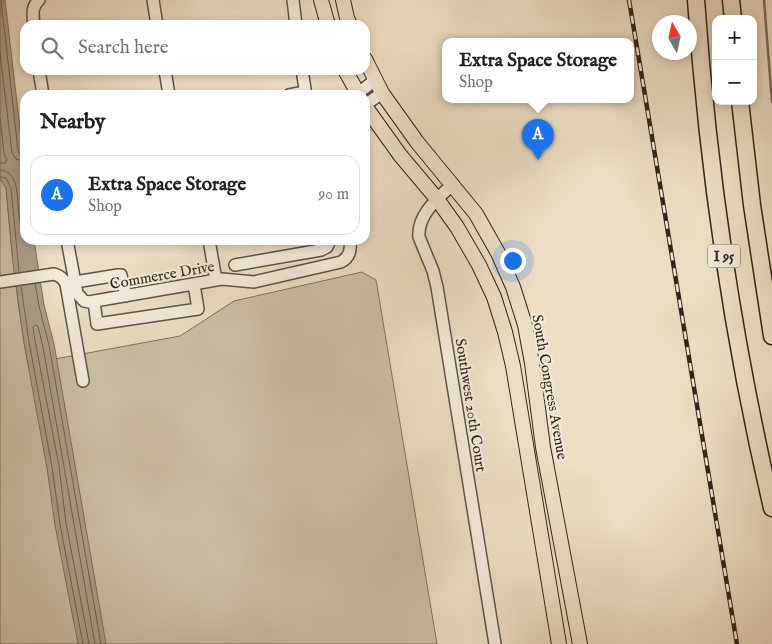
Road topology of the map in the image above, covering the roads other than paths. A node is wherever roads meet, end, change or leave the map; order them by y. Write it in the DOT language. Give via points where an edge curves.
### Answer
graph roads {
  1 [pos="39,0"];
  2 [pos="153,0"];
  3 [pos="293,0"];
  4 [pos="321,0"];
  5 [pos="343,0"];
  6 [pos="696,0"];
  7 [pos="731,0"];
  8 [pos="733,15"];
  9 [pos="34,20"];
  10 [pos="156,20"];
  11 [pos="295,20"];
  12 [pos="327,20"];
  13 [pos="348,20"];
  14 [pos="370,70"];
  15 [pos="40,75"];
  16 [pos="166,75"];
  17 [pos="303,75"];
  18 [pos="348,75"];
  19 [pos="375,80"];
  20 [pos="42,90"];
  21 [pos="168,90"];
  22 [pos="304,90"];
  23 [pos="356,90"];
  24 [pos="368,90"];
  25 [pos="382,93"];
  26 [pos="370,96"];
  27 [pos="740,105"];
  28 [pos="370,112"];
  29 [pos="453,184"];
  30 [pos="437,199"];
  31 [pos="68,245"];
  32 [pos="210,245"];
  33 [pos="328,245"];
  34 [pos="350,245"];
  35 [pos="274,258"];
  36 [pos="235,265"];
  37 [pos="277,276"];
  38 [pos="216,280"];
  39 [pos="2,282"];
  40 [pos="75,282"];
  41 [pos="194,284"];
  42 [pos="126,296"];
  43 [pos="94,302"];
  44 [pos="772,336"];
  45 [pos="83,381"];
  46 [pos="543,447"];
  47 [pos="526,450"];
  48 [pos="772,508"];
  49 [pos="495,644"];
  50 [pos="559,644"];
  51 [pos="579,644"];
  1 -- 9 [label="street" via="34,5"];
  2 -- 10 [label="street"];
  3 -- 11 [label="street"];
  4 -- 12 [label="main road"];
  5 -- 13 [label="main road"];
  6 -- 48 [label="highway, I 95" via="726,271 749,403"];
  7 -- 8 [label="highway"];
  14 -- 19 [label="main road, South Congress Avenue"];
  15 -- 20 [label="street"];
  16 -- 21 [label="street"];
  17 -- 22 [label="street"];
  18 -- 23 [label="main road"];
  19 -- 24 [label="street"];
  19 -- 25 [label="main road, South Congress Avenue"];
  25 -- 26 [label="street"];
  25 -- 29 [label="main road, South Congress Avenue" via="417,142"];
  27 -- 44 [label="highway, I 95"];
  28 -- 30 [label="main road"];
  29 -- 30 [label="street, Southwest 20th Court"];
  29 -- 46 [label="main road, South Congress Avenue" via="476,214 513,287 525,325"];
  30 -- 47 [label="main road" via="458,227 494,297 513,366"];
  30 -- 49 [label="street, Southwest 20th Court" via="421,220 418,232 437,287"];
  31 -- 40 [label="street, Commerce Drive"];
  32 -- 38 [label="street"];
  33 -- 35 [label="street" via="321,250"];
  34 -- 37 [label="street, Commerce Drive" via="349,255 341,262"];
  35 -- 36 [label="street"];
  35 -- 37 [label="street"];
  37 -- 38 [label="street, Commerce Drive" via="254,282"];
  38 -- 41 [label="street, Commerce Drive"];
  39 -- 45 [label="street" via="54,274 64,279"];
  40 -- 42 [label="street" via="121,275"];
  40 -- 43 [label="street, Commerce Drive" via="80,298"];
  41 -- 42 [label="street, Commerce Drive"];
  41 -- 43 [label="street" via="198,309 97,324"];
  42 -- 43 [label="street, Commerce Drive"];
  46 -- 47 [label="street"];
  46 -- 51 [label="main road, South Congress Avenue"];
  47 -- 50 [label="main road"];
}
